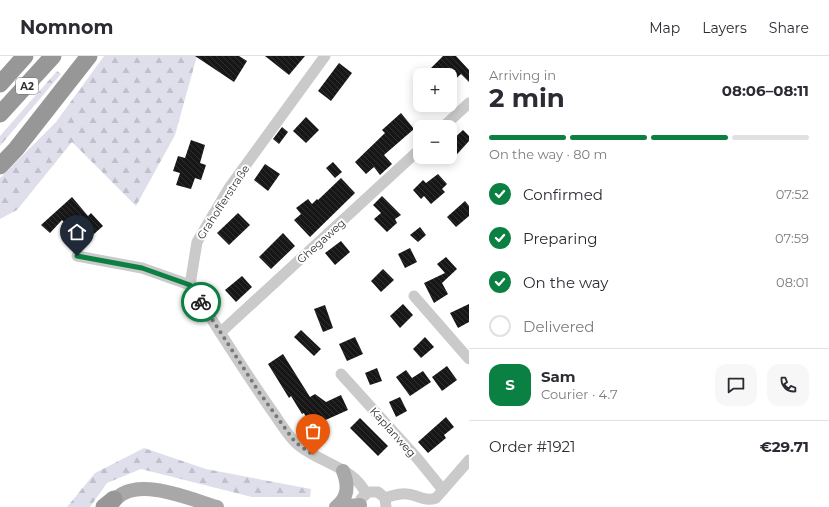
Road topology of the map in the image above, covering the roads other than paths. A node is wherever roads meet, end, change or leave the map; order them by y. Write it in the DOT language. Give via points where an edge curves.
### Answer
graph roads {
  1 [pos="25,56"];
  2 [pos="53,56"];
  3 [pos="89,56"];
  4 [pos="322,57"];
  5 [pos="0,84"];
  6 [pos="469,103"];
  7 [pos="0,114"];
  8 [pos="451,120"];
  9 [pos="413,155"];
  10 [pos="0,166"];
  11 [pos="77,256"];
  12 [pos="190,285"];
  13 [pos="414,296"];
  14 [pos="221,332"];
  15 [pos="469,359"];
  16 [pos="341,374"];
  17 [pos="469,460"];
  18 [pos="343,471"];
  19 [pos="443,490"];
  20 [pos="362,502"];
  21 [pos="386,503"];
  22 [pos="110,504"];
  23 [pos="217,507"];
  24 [pos="336,507"];
  1 -- 5 [label="highway, A2"];
  2 -- 7 [label="highway, A2"];
  3 -- 10 [label="highway"];
  4 -- 12 [label="street, Grahofferstraße" via="229,188 197,242"];
  6 -- 8 [label="street"];
  9 -- 14 [label="street, Ghegaweg"];
  11 -- 12 [label="street" via="142,268"];
  12 -- 14 [label="street"];
  13 -- 15 [label="street"];
  14 -- 18 [label="street" via="295,442"];
  16 -- 19 [label="street, Kaplanweg"];
  17 -- 19 [label="street"];
  18 -- 20 [label="street" via="358,483"];
  18 -- 24 [label="main road" via="346,479 346,496"];
  19 -- 21 [label="street" via="436,498 430,500 397,494"];
  20 -- 21 [label="street" via="375,491"];
  20 -- 24 [label="main road"];
  22 -- 23 [label="main road" via="124,492 134,489 154,490"];
}
